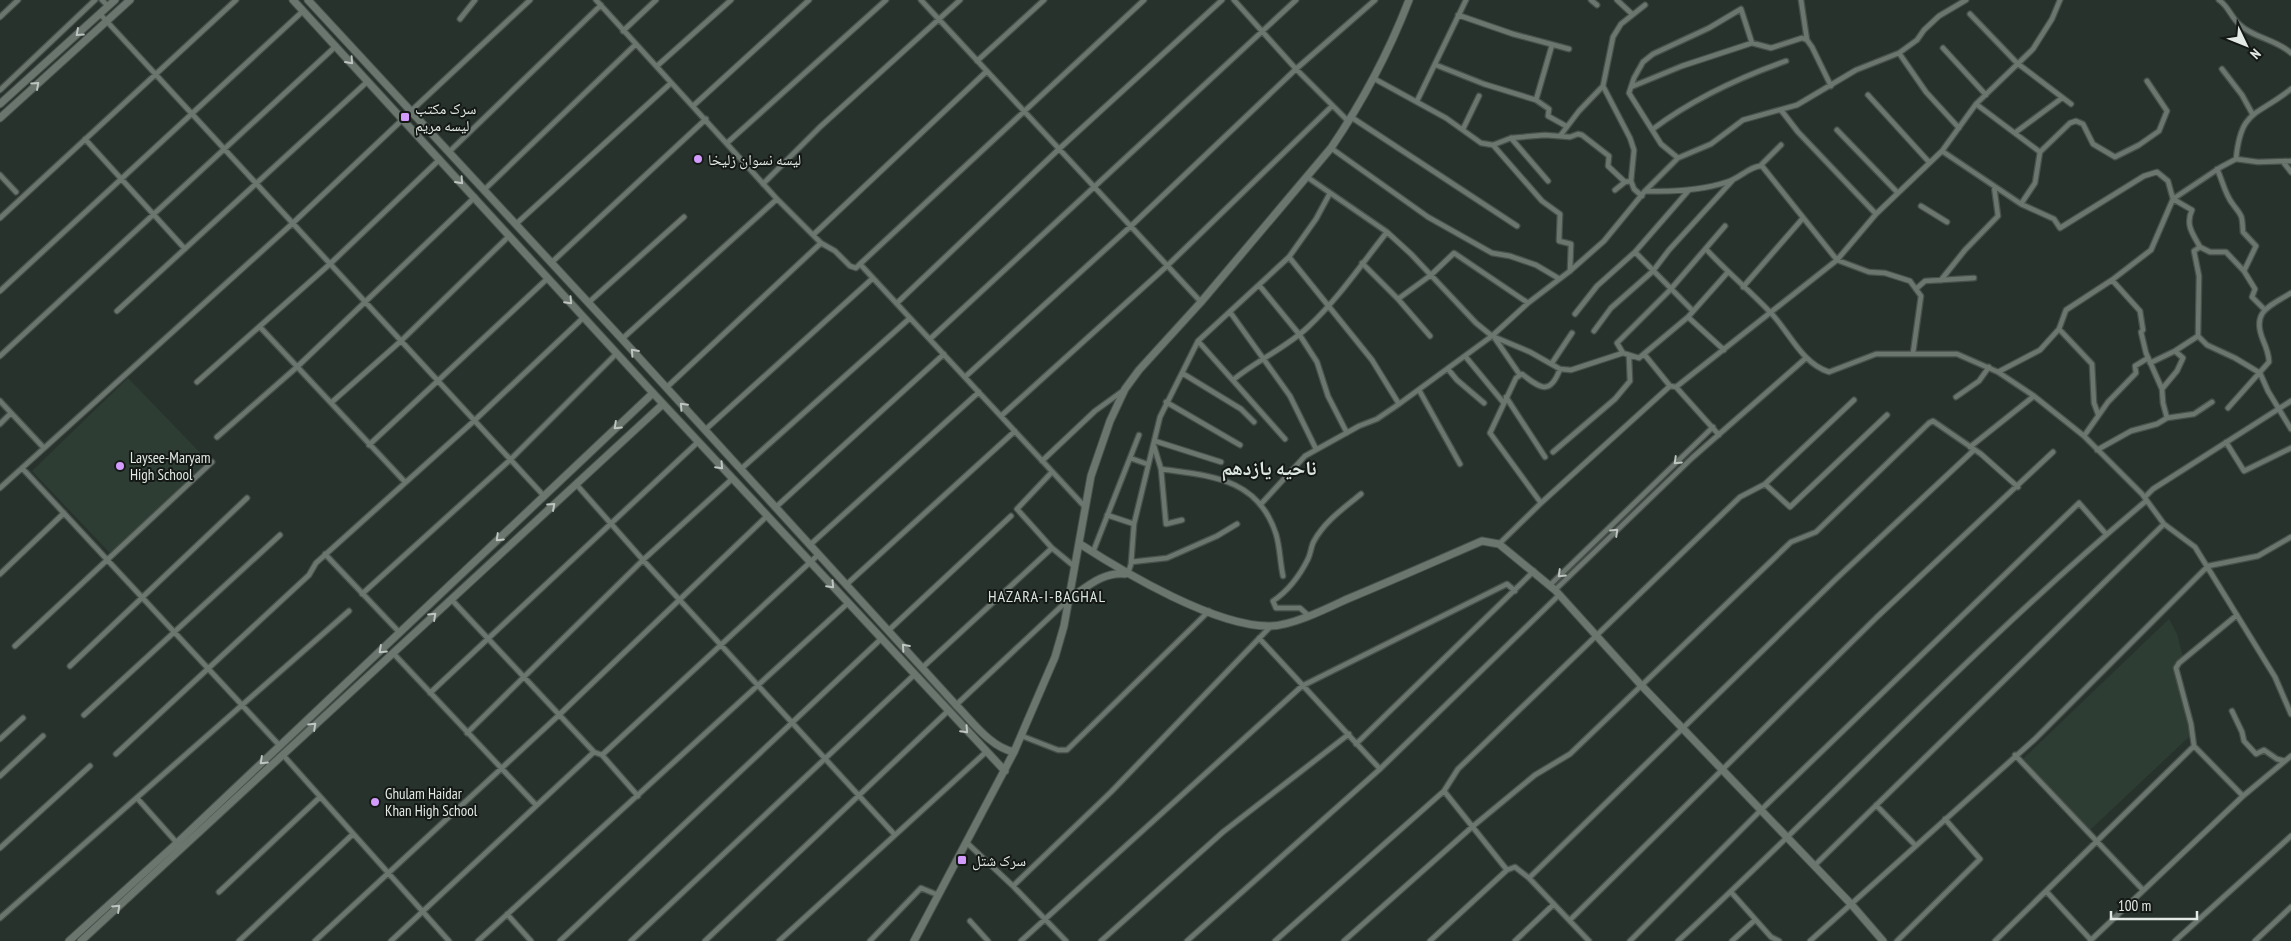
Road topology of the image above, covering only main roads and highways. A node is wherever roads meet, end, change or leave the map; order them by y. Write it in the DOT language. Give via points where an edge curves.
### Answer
graph roads {
  1 [pos="115,0"];
  2 [pos="130,0"];
  3 [pos="293,0"];
  4 [pos="308,0"];
  5 [pos="1409,0"];
  6 [pos="399,98"];
  7 [pos="0,104"];
  8 [pos="390,106"];
  9 [pos="0,118"];
  10 [pos="422,123"];
  11 [pos="413,131"];
  12 [pos="653,393"];
  13 [pos="663,404"];
  14 [pos="1080,544"];
  15 [pos="1128,575"];
  16 [pos="1069,599"];
  17 [pos="320,708"];
  18 [pos="326,714"];
  19 [pos="1014,752"];
  20 [pos="1005,771"];
  21 [pos="69,941"];
  22 [pos="81,941"];
  23 [pos="914,941"];
  24 [pos="1883,941"];
  1 -- 7 [label="main road, one-way"];
  9 -- 2 [label="main road, one-way"];
  3 -- 8 [label="main road, one-way"];
  4 -- 6 [label="main road"];
  5 -- 14 [label="main road" via="1399,28 1373,78 1331,148 1125,389 1099,451 1085,507"];
  6 -- 8 [label="main road"];
  6 -- 10 [label="main road"];
  8 -- 11 [label="main road"];
  10 -- 11 [label="main road"];
  19 -- 10 [label="main road, one-way" via="994,744 956,705"];
  11 -- 12 [label="main road, one-way"];
  12 -- 13 [label="main road"];
  12 -- 17 [label="main road, one-way"];
  18 -- 13 [label="main road, one-way"];
  13 -- 20 [label="main road, one-way"];
  14 -- 15 [label="main road"];
  14 -- 16 [label="main road"];
  15 -- 16 [label="main road" via="1112,573"];
  15 -- 24 [label="main road" via="1209,611 1271,626 1309,616 1482,541 1500,544 1555,590 1640,685"];
  16 -- 19 [label="main road" via="1055,657"];
  17 -- 18 [label="main road"];
  17 -- 21 [label="main road, one-way"];
  22 -- 18 [label="main road, one-way"];
  19 -- 20 [label="main road"];
  20 -- 23 [label="main road"];
}
